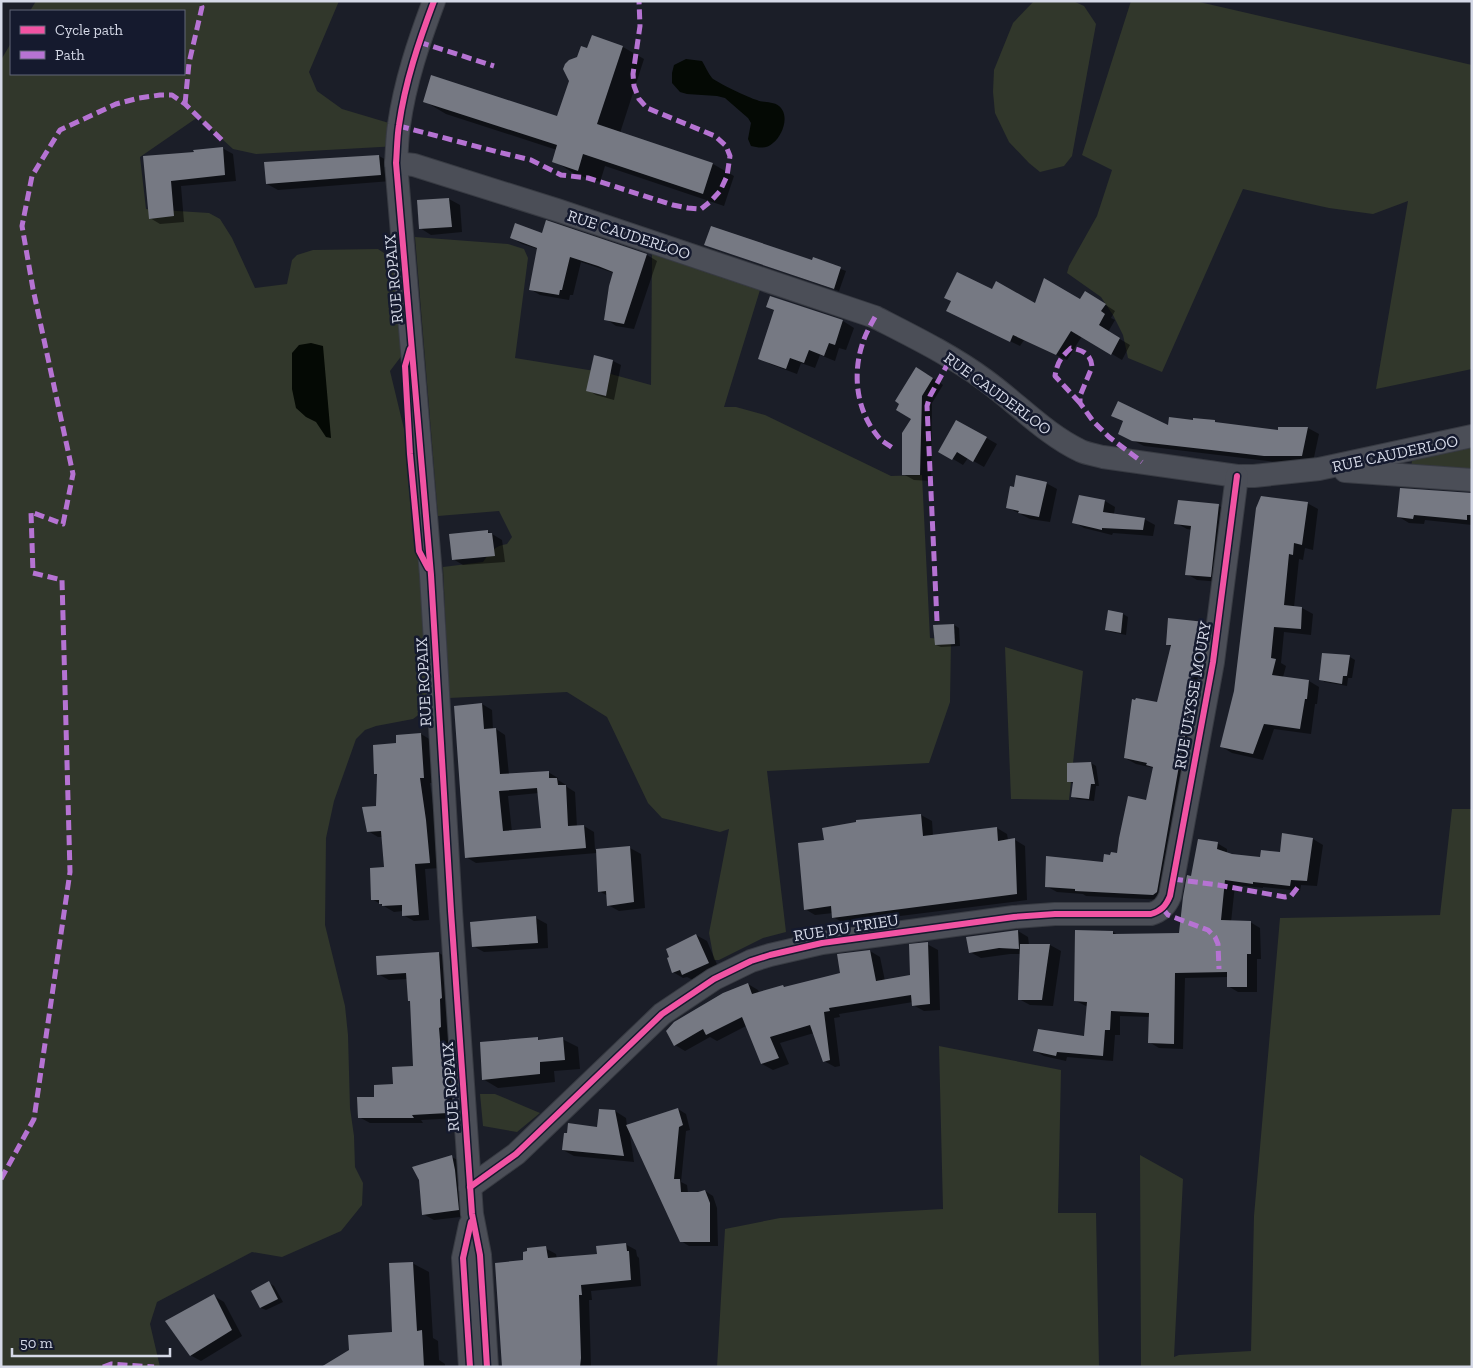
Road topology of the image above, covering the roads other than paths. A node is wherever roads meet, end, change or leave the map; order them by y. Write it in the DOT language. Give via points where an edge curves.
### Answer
graph roads {
  1 [pos="434,1"];
  2 [pos="396,163"];
  3 [pos="1472,436"];
  4 [pos="1319,469"];
  5 [pos="1237,476"];
  6 [pos="1472,480"];
  7 [pos="1157,912"];
  8 [pos="470,1187"];
  9 [pos="472,1214"];
  10 [pos="470,1367"];
  11 [pos="487,1367"];
  1 -- 2 [label="street, RUE ROPAIX" via="405,93"];
  2 -- 5 [label="street, RUE CAUDERLOO" via="557,210 875,317 963,365 1045,428 1083,452 1103,458"];
  2 -- 8 [label="street, RUE ROPAIX" via="412,342 405,366 410,454 419,551 431,575"];
  3 -- 4 [label="street, RUE CAUDERLOO"];
  4 -- 5 [label="street, RUE CAUDERLOO"];
  4 -- 6 [label="street"];
  5 -- 7 [label="street, RUE ULYSSE MOURY" via="1214,662 1170,896 1163,909"];
  7 -- 8 [label="street, RUE DU TRIEU" via="1014,917 822,943 751,961 714,979 662,1014 516,1154"];
  8 -- 9 [label="street, RUE ROPAIX"];
  9 -- 10 [label="street" via="463,1258"];
  9 -- 11 [label="street, RUE ROPAIX" via="480,1255"];
}
